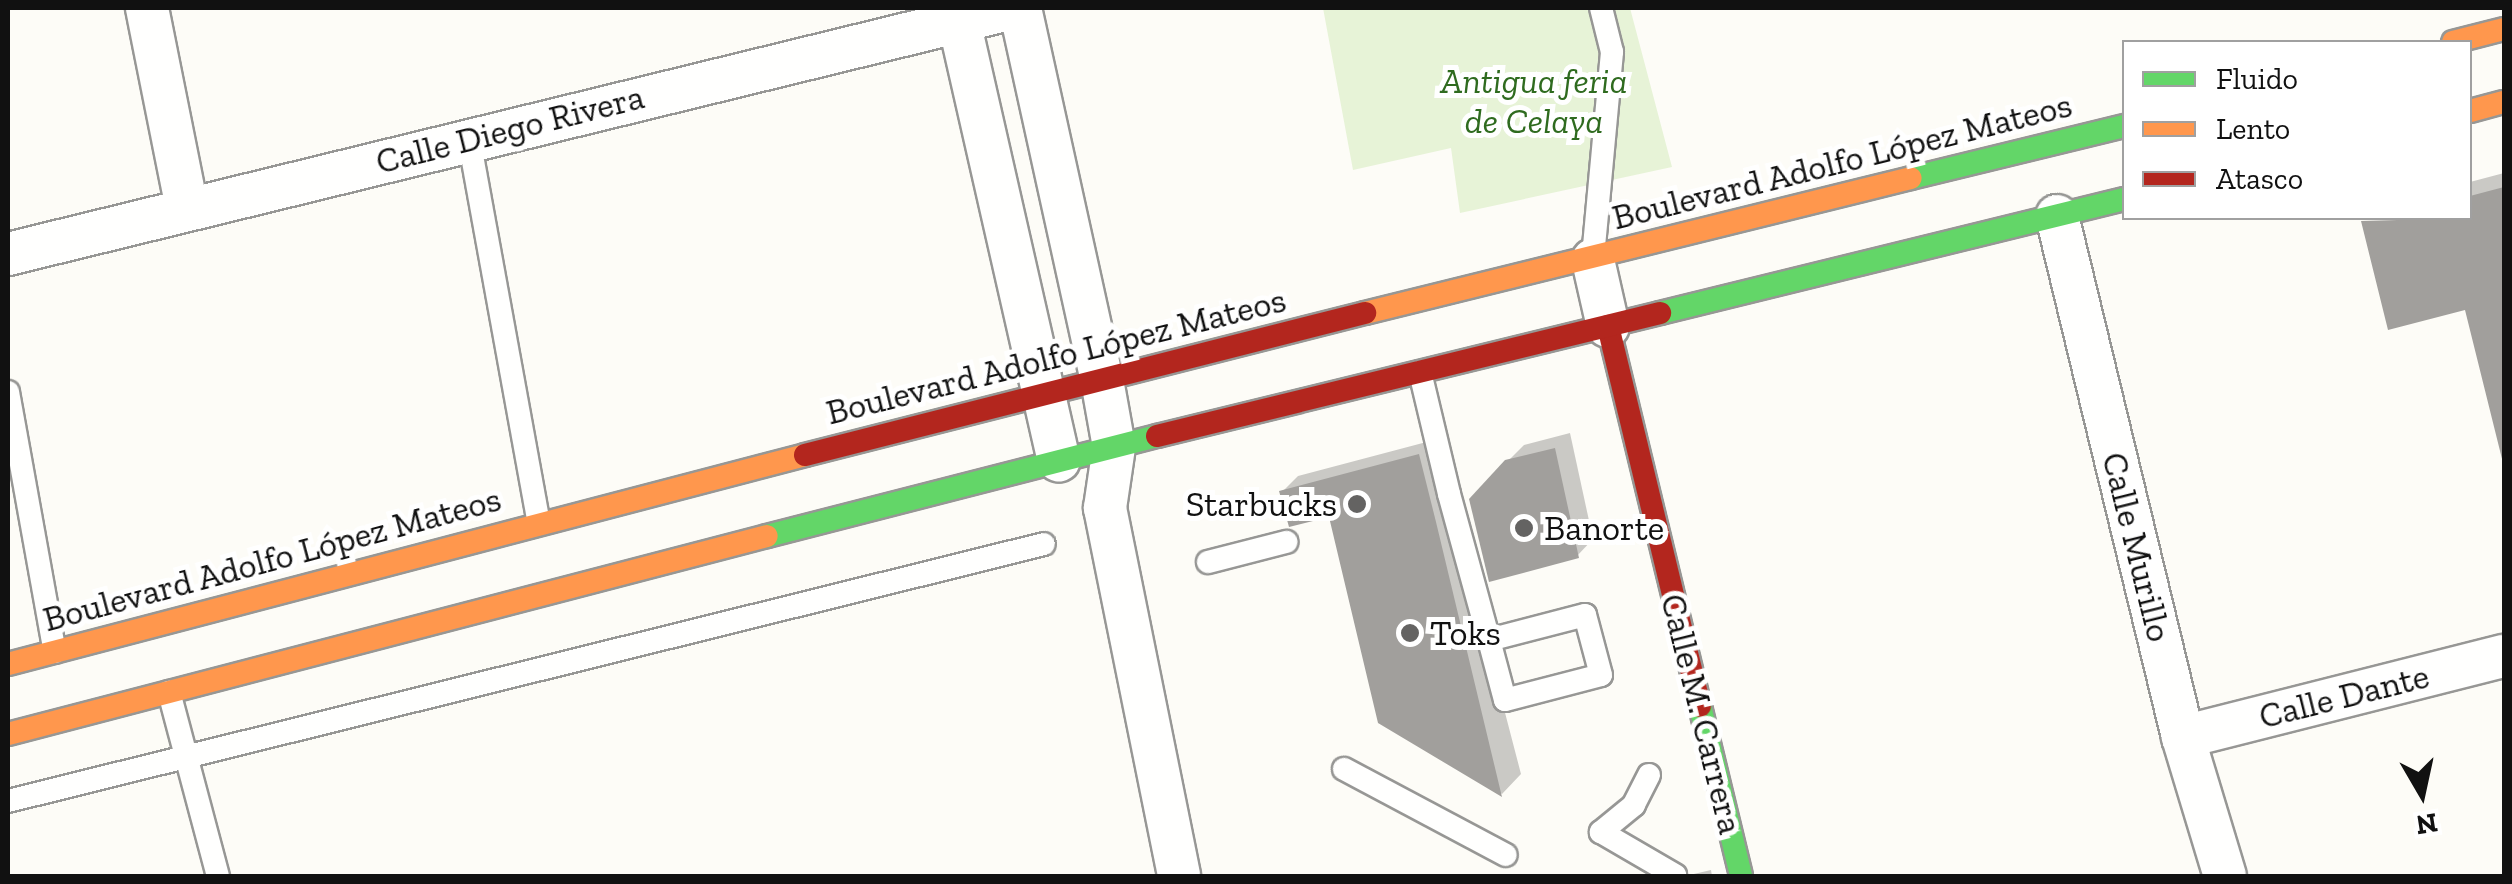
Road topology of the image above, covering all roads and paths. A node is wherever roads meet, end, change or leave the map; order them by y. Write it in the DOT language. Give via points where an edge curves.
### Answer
graph roads {
  1 [pos="147,8"];
  2 [pos="1013,8"];
  3 [pos="1020,8"];
  4 [pos="1601,8"];
  5 [pos="958,14"];
  6 [pos="2504,30"];
  7 [pos="2462,40"];
  8 [pos="2504,102"];
  9 [pos="2472,110"];
  10 [pos="2122,127"];
  11 [pos="469,139"];
  12 [pos="2122,200"];
  13 [pos="187,208"];
  14 [pos="2058,216"];
  15 [pos="8,254"];
  16 [pos="1593,260"];
  17 [pos="1608,326"];
  18 [pos="1420,372"];
  19 [pos="1102,380"];
  20 [pos="8,392"];
  21 [pos="1044,392"];
  22 [pos="1114,447"];
  23 [pos="1059,460"];
  24 [pos="539,524"];
  25 [pos="1286,542"];
  26 [pos="1044,544"];
  27 [pos="1208,562"];
  28 [pos="1488,640"];
  29 [pos="55,652"];
  30 [pos="2504,656"];
  31 [pos="8,664"];
  32 [pos="168,691"];
  33 [pos="8,734"];
  34 [pos="2183,737"];
  35 [pos="186,759"];
  36 [pos="1344,769"];
  37 [pos="1649,776"];
  38 [pos="8,801"];
  39 [pos="1506,855"];
  40 [pos="1675,875"];
  41 [pos="218,876"];
  42 [pos="1179,876"];
  43 [pos="1741,876"];
  44 [pos="2225,876"];
  1 -- 13 [label="street"];
  2 -- 5 [label="street, Calle Diego Rivera"];
  3 -- 19 [label="street"];
  4 -- 16 [label="lane" via="1612,52"];
  5 -- 11 [label="street, Calle Diego Rivera"];
  5 -- 21 [label="street"];
  6 -- 7 [label="main road"];
  8 -- 9 [label="main road"];
  10 -- 16 [label="main road, Boulevard Adolfo López Mateos"];
  11 -- 13 [label="street, Calle Diego Rivera"];
  11 -- 24 [label="lane"];
  12 -- 14 [label="main road"];
  13 -- 15 [label="street, Calle Diego Rivera"];
  14 -- 17 [label="main road"];
  14 -- 34 [label="street, Calle Murillo"];
  16 -- 17 [label="street, Calle M. Carrera"];
  16 -- 19 [label="main road, Boulevard Adolfo López Mateos"];
  17 -- 18 [label="main road"];
  17 -- 43 [label="main road, Calle M. Carrera"];
  18 -- 22 [label="main road"];
  18 -- 28 [label="lane"];
  19 -- 21 [label="main road, Boulevard Adolfo López Mateos"];
  19 -- 22 [label="street"];
  20 -- 29 [label="lane"];
  21 -- 23 [label="street"];
  21 -- 24 [label="main road, Boulevard Adolfo López Mateos"];
  22 -- 23 [label="main road"];
  22 -- 42 [label="street" via="1106,508"];
  23 -- 32 [label="main road"];
  24 -- 29 [label="main road, Boulevard Adolfo López Mateos"];
  25 -- 27 [label="lane"];
  26 -- 35 [label="lane"];
  28 -- 28 [label="lane" via="1504,700 1601,675 1584,615"];
  29 -- 31 [label="main road, Boulevard Adolfo López Mateos"];
  30 -- 34 [label="street, Calle Dante"];
  32 -- 33 [label="main road"];
  32 -- 35 [label="lane"];
  34 -- 44 [label="street, Calle Murillo"];
  35 -- 38 [label="lane"];
  35 -- 41 [label="lane"];
  36 -- 39 [label="lane"];
  37 -- 40 [label="lane" via="1634,805 1600,832"];
}
